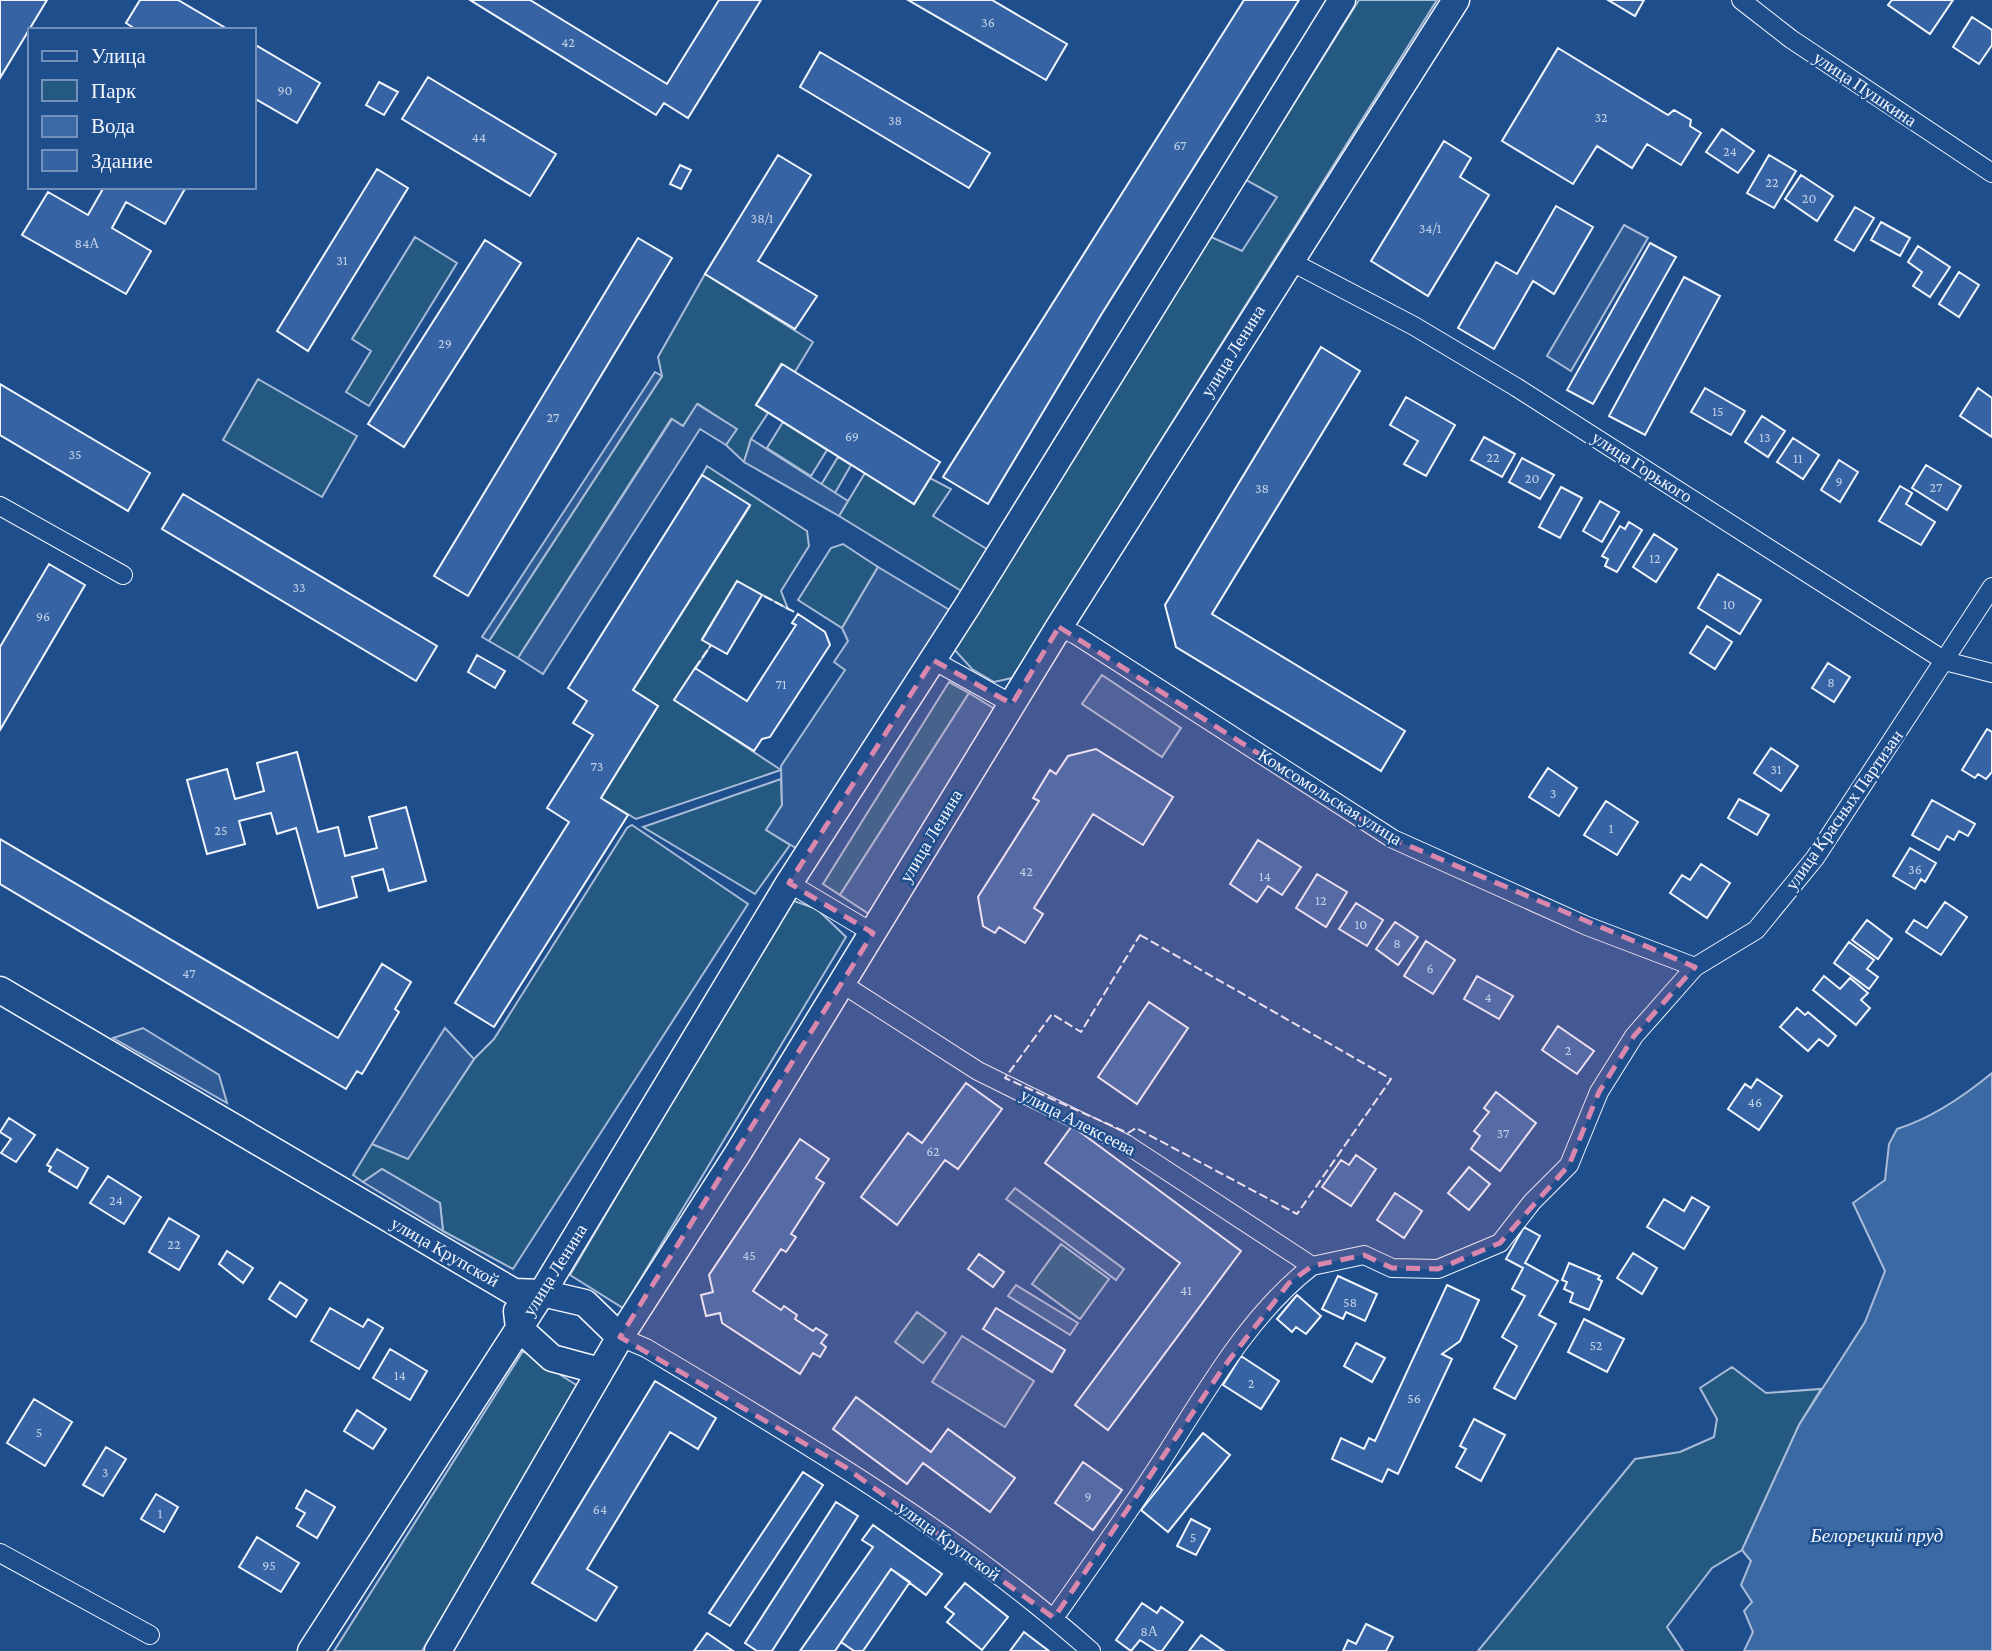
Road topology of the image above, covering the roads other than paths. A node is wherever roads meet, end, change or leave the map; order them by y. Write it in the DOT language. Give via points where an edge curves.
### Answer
graph roads {
  1 [pos="1342,0"];
  2 [pos="1455,0"];
  3 [pos="1741,0"];
  4 [pos="1992,173"];
  5 [pos="1290,261"];
  6 [pos="0,506"];
  7 [pos="123,575"];
  8 [pos="1992,587"];
  9 [pos="1059,627"];
  10 [pos="933,660"];
  11 [pos="1945,661"];
  12 [pos="1992,673"];
  13 [pos="1012,704"];
  14 [pos="789,883"];
  15 [pos="873,933"];
  16 [pos="1695,967"];
  17 [pos="841,983"];
  18 [pos="0,990"];
  19 [pos="1312,1266"];
  20 [pos="514,1292"];
  21 [pos="542,1293"];
  22 [pos="519,1328"];
  23 [pos="620,1337"];
  24 [pos="600,1371"];
  25 [pos="0,1553"];
  26 [pos="1054,1618"];
  27 [pos="150,1636"];
  28 [pos="311,1651"];
  29 [pos="438,1651"];
  30 [pos="1091,1651"];
  1 -- 10 [label="main road, улица Ленина"];
  2 -- 5 [label="main road, улица Ленина"];
  3 -- 4 [label="street, улица Пушкина" via="1790,39"];
  5 -- 9 [label="main road, улица Ленина"];
  5 -- 11 [label="street, улица Горького" via="1414,326 1516,387"];
  6 -- 7 [label="street"];
  8 -- 11 [label="street, улица Красных Партизан"];
  9 -- 13 [label="main road, улица Ленина"];
  9 -- 16 [label="street, Комсомольская улица" via="1393,839 1587,926"];
  10 -- 13 [label="street"];
  10 -- 14 [label="main road, улица Ленина"];
  11 -- 12 [label="street, улица Горького"];
  11 -- 16 [label="street, улица Красных Партизан" via="1815,858 1756,930"];
  13 -- 15 [label="main road, улица Ленина"];
  14 -- 15 [label="street"];
  14 -- 21 [label="main road, улица Ленина"];
  15 -- 17 [label="main road, улица Ленина"];
  16 -- 19 [label="street, улица Красных Партизан" via="1634,1036 1599,1092 1569,1165 1500,1243 1438,1269 1392,1268 1364,1255"];
  17 -- 19 [label="street, улица Алексеева" via="978,1071 1125,1144"];
  17 -- 23 [label="main road, улица Ленина"];
  18 -- 20 [label="main road, улица Крупской"];
  19 -- 26 [label="street" via="1289,1283 1236,1350"];
  20 -- 21 [label="main road, улица Крупской"];
  20 -- 22 [label="main road"];
  21 -- 22 [label="main road, улица Ленина"];
  21 -- 23 [label="main road, улица Крупской" via="585,1303"];
  22 -- 24 [label="main road" via="552,1358"];
  22 -- 28 [label="main road, улица Ленина"];
  23 -- 24 [label="main road, улица Ленина"];
  23 -- 26 [label="street, улица Крупской" via="845,1467"];
  24 -- 29 [label="main road, улица Ленина"];
  25 -- 27 [label="street"];
  26 -- 30 [label="street, улица Крупской"];
}
